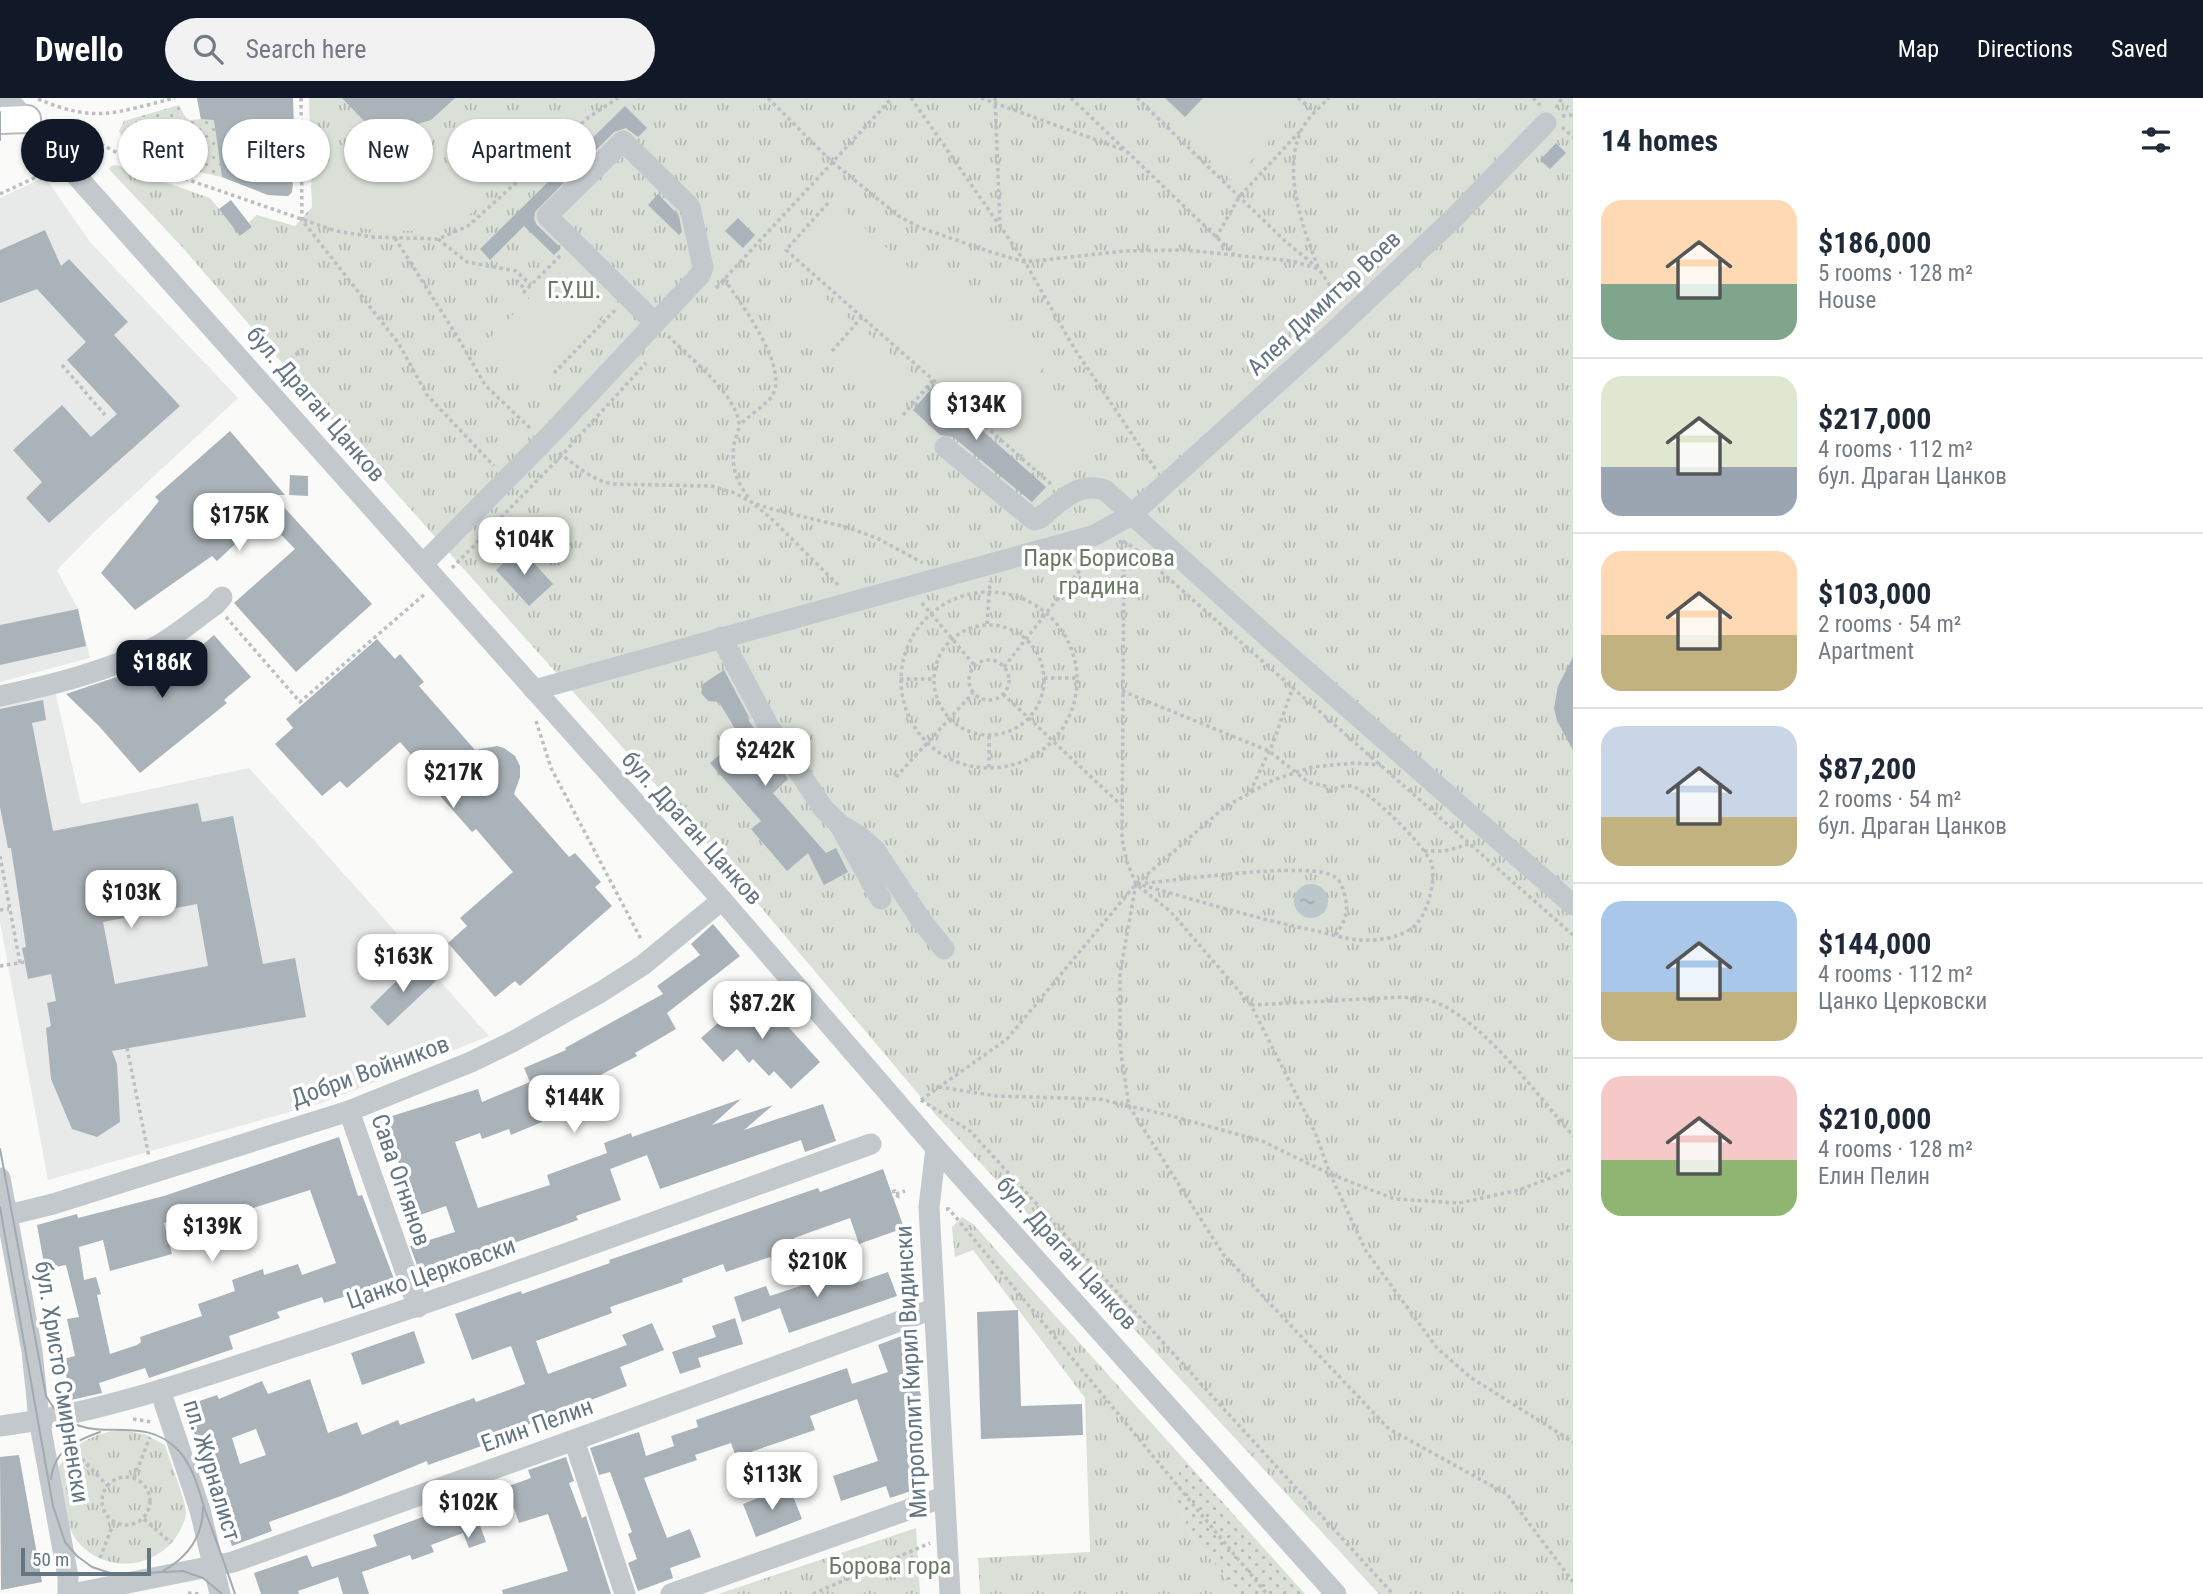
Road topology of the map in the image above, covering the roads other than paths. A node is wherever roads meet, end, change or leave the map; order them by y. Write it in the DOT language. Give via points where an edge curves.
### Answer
graph roads {
  1 [pos="8,98"];
  2 [pos="32,109"];
  3 [pos="0,120"];
  4 [pos="1546,123"];
  5 [pos="662,330"];
  6 [pos="945,447"];
  7 [pos="1123,527"];
  8 [pos="422,564"];
  9 [pos="219,601"];
  10 [pos="721,637"];
  11 [pos="534,690"];
  12 [pos="0,696"];
  13 [pos="839,824"];
  14 [pos="881,899"];
  15 [pos="722,900"];
  16 [pos="1573,905"];
  17 [pos="944,949"];
  18 [pos="349,1111"];
  19 [pos="871,1144"];
  20 [pos="936,1148"];
  21 [pos="0,1178"];
  22 [pos="3,1216"];
  23 [pos="418,1307"];
  24 [pos="933,1309"];
  25 [pos="160,1390"];
  26 [pos="39,1419"];
  27 [pos="0,1426"];
  28 [pos="574,1440"];
  29 [pos="944,1497"];
  30 [pos="214,1565"];
  31 [pos="70,1594"];
  32 [pos="220,1594"];
  33 [pos="625,1594"];
  34 [pos="671,1594"];
  35 [pos="950,1594"];
  36 [pos="1336,1594"];
  1 -- 2 [label="street, бул. Драган Цанков"];
  2 -- 3 [label="main road"];
  2 -- 8 [label="street, бул. Драган Цанков"];
  4 -- 7 [label="street, Алея Димитър Воев" via="1456,216"];
  5 -- 5 [label="street" via="547,216 623,141 690,207 703,267"];
  5 -- 8 [label="street"];
  6 -- 7 [label="street" via="1034,520 1080,488 1094,486 1105,490"];
  7 -- 10 [label="street, Алея Димитър Воев"];
  7 -- 16 [label="street"];
  8 -- 11 [label="street, бул. Драган Цанков"];
  9 -- 12 [label="street" via="156,647 48,686"];
  10 -- 11 [label="street, Алея Димитър Воев"];
  10 -- 13 [label="street" via="768,725 823,808"];
  11 -- 15 [label="street, бул. Драган Цанков"];
  13 -- 14 [label="street"];
  13 -- 17 [label="street" via="875,850"];
  15 -- 18 [label="street, Добри Войников" via="652,958 601,992 471,1062"];
  15 -- 20 [label="street, бул. Драган Цанков"];
  18 -- 22 [label="street, Добри Войников"];
  18 -- 23 [label="street, Сава Огнянов"];
  19 -- 23 [label="street, Цанко Церковски"];
  20 -- 24 [label="street, Митрополит Кирил Видински" via="929,1208"];
  20 -- 36 [label="street, бул. Драган Цанков"];
  21 -- 22 [label="street, бул. Христо Смирненски"];
  22 -- 26 [label="street, бул. Христо Смирненски" via="32,1351"];
  23 -- 25 [label="street, Цанко Церковски"];
  24 -- 28 [label="street, Елин Пелин"];
  24 -- 29 [label="street, Митрополит Кирил Видински"];
  25 -- 26 [label="street, Цанко Церковски"];
  25 -- 30 [label="street, пл. Журналист"];
  26 -- 27 [label="street, Цанко Церковски"];
  26 -- 31 [label="street, бул. Христо Смирненски"];
  28 -- 30 [label="street, Елин Пелин"];
  28 -- 33 [label="street"];
  29 -- 34 [label="street"];
  29 -- 35 [label="street, Митрополит Кирил Видински"];
  30 -- 31 [label="street, Елин Пелин"];
  30 -- 32 [label="street, пл. Журналист"];
}
